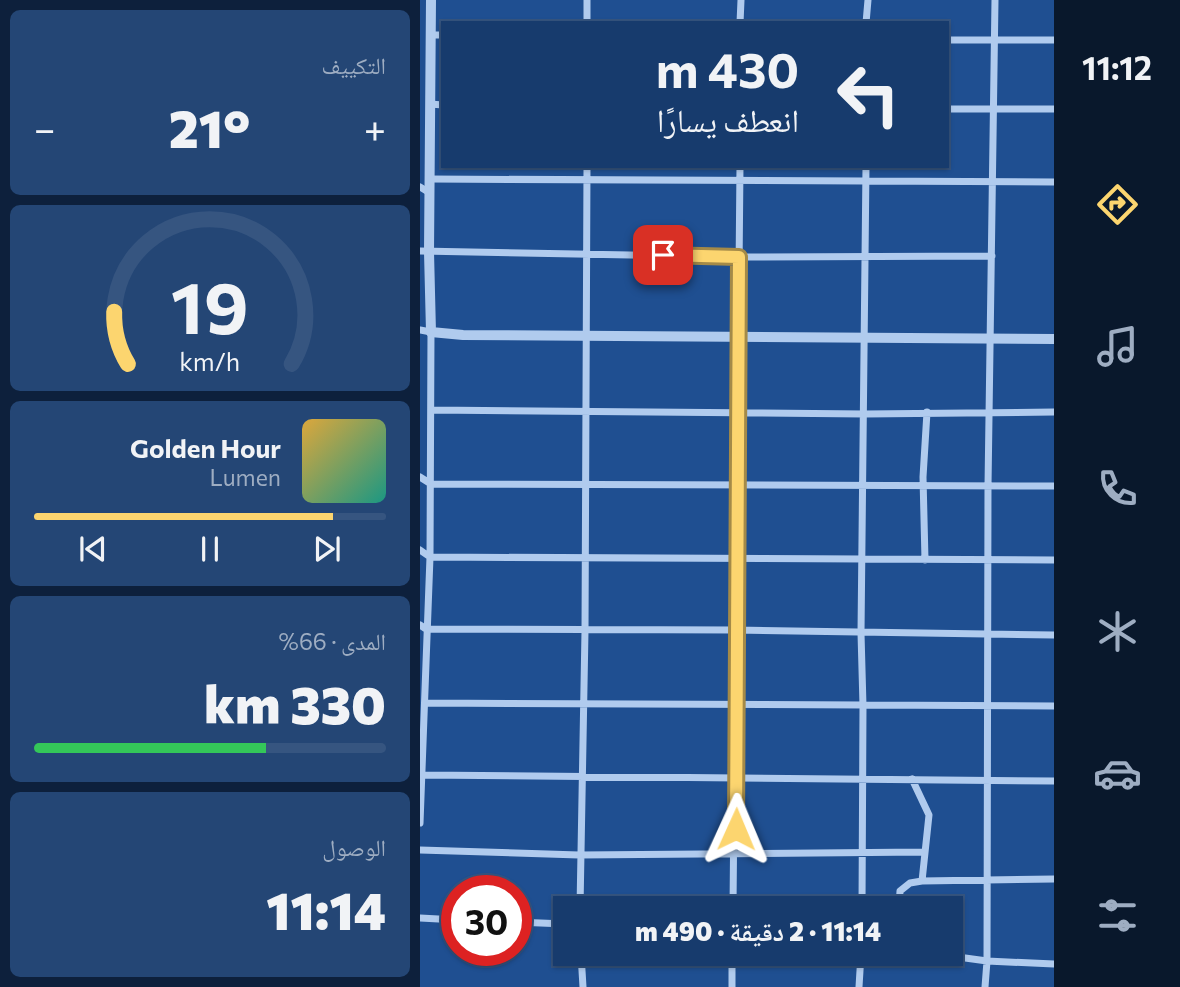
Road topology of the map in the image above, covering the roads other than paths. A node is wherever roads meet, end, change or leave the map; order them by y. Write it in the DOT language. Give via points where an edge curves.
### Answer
graph roads {
  1 [pos="431,0"];
  2 [pos="587,0"];
  3 [pos="741,0"];
  4 [pos="867,0"];
  5 [pos="995,0"];
  6 [pos="587,21"];
  7 [pos="740,21"];
  8 [pos="866,21"];
  9 [pos="420,36"];
  10 [pos="435,38"];
  11 [pos="949,40"];
  12 [pos="1054,40"];
  13 [pos="994,41"];
  14 [pos="425,107"];
  15 [pos="949,109"];
  16 [pos="992,109"];
  17 [pos="1054,109"];
  18 [pos="587,168"];
  19 [pos="740,168"];
  20 [pos="866,168"];
  21 [pos="430,179"];
  22 [pos="587,179"];
  23 [pos="866,179"];
  24 [pos="740,180"];
  25 [pos="994,181"];
  26 [pos="1054,182"];
  27 [pos="420,187"];
  28 [pos="430,193"];
  29 [pos="424,252"];
  30 [pos="586,253"];
  31 [pos="992,256"];
  32 [pos="739,257"];
  33 [pos="866,258"];
  34 [pos="425,331"];
  35 [pos="585,335"];
  36 [pos="739,336"];
  37 [pos="866,336"];
  38 [pos="992,338"];
  39 [pos="1054,339"];
  40 [pos="431,410"];
  41 [pos="586,410"];
  42 [pos="927,412"];
  43 [pos="990,412"];
  44 [pos="1054,412"];
  45 [pos="737,413"];
  46 [pos="865,414"];
  47 [pos="420,477"];
  48 [pos="431,484"];
  49 [pos="586,485"];
  50 [pos="738,485"];
  51 [pos="862,486"];
  52 [pos="923,486"];
  53 [pos="988,486"];
  54 [pos="1054,486"];
  55 [pos="420,550"];
  56 [pos="430,557"];
  57 [pos="584,558"];
  58 [pos="737,558"];
  59 [pos="861,559"];
  60 [pos="1054,559"];
  61 [pos="925,560"];
  62 [pos="988,561"];
  63 [pos="423,627"];
  64 [pos="736,630"];
  65 [pos="585,631"];
  66 [pos="861,633"];
  67 [pos="988,635"];
  68 [pos="1054,635"];
  69 [pos="425,703"];
  70 [pos="583,704"];
  71 [pos="736,705"];
  72 [pos="863,706"];
  73 [pos="988,706"];
  74 [pos="1054,706"];
  75 [pos="422,774"];
  76 [pos="582,776"];
  77 [pos="863,778"];
  78 [pos="736,779"];
  79 [pos="912,779"];
  80 [pos="1054,781"];
  81 [pos="989,782"];
  82 [pos="420,823"];
  83 [pos="420,850"];
  84 [pos="923,852"];
  85 [pos="863,853"];
  86 [pos="579,855"];
  87 [pos="735,855"];
  88 [pos="1054,879"];
  89 [pos="922,881"];
  90 [pos="987,881"];
  91 [pos="580,896"];
  92 [pos="733,896"];
  93 [pos="862,896"];
  94 [pos="900,896"];
  95 [pos="420,918"];
  96 [pos="441,919"];
  97 [pos="532,923"];
  98 [pos="553,924"];
  99 [pos="963,958"];
  100 [pos="987,961"];
  101 [pos="1054,964"];
  102 [pos="582,966"];
  103 [pos="732,966"];
  104 [pos="860,966"];
  105 [pos="583,987"];
  106 [pos="732,987"];
  107 [pos="859,987"];
  108 [pos="985,987"];
  1 -- 10 [label="street"];
  2 -- 6 [label="street"];
  3 -- 7 [label="street"];
  4 -- 8 [label="street"];
  5 -- 13 [label="street"];
  9 -- 10 [label="street"];
  10 -- 14 [label="street"];
  11 -- 13 [label="street"];
  12 -- 13 [label="street"];
  13 -- 16 [label="street"];
  14 -- 21 [label="street" via="432,116"];
  15 -- 16 [label="street"];
  16 -- 17 [label="street"];
  16 -- 25 [label="street"];
  18 -- 22 [label="street"];
  19 -- 24 [label="street"];
  20 -- 23 [label="street"];
  21 -- 22 [label="street"];
  21 -- 28 [label="street"];
  22 -- 24 [label="street"];
  22 -- 30 [label="street"];
  23 -- 24 [label="street"];
  23 -- 25 [label="street"];
  23 -- 33 [label="street"];
  24 -- 32 [label="street"];
  25 -- 26 [label="street"];
  25 -- 31 [label="street"];
  27 -- 28 [label="street"];
  28 -- 29 [label="street"];
  29 -- 30 [label="street"];
  29 -- 34 [label="street"];
  30 -- 32 [label="street"];
  30 -- 35 [label="street"];
  31 -- 33 [label="street"];
  31 -- 38 [label="street"];
  32 -- 33 [label="street"];
  32 -- 36 [label="street"];
  33 -- 37 [label="street"];
  34 -- 35 [label="street"];
  34 -- 40 [label="street"];
  35 -- 36 [label="street"];
  35 -- 41 [label="street"];
  36 -- 37 [label="street"];
  36 -- 45 [label="street"];
  37 -- 38 [label="street"];
  37 -- 46 [label="street"];
  38 -- 39 [label="street"];
  38 -- 43 [label="street"];
  40 -- 41 [label="street"];
  40 -- 48 [label="street"];
  41 -- 45 [label="street"];
  41 -- 49 [label="street"];
  42 -- 43 [label="street"];
  42 -- 46 [label="street"];
  42 -- 52 [label="street"];
  43 -- 44 [label="street"];
  43 -- 53 [label="street"];
  45 -- 46 [label="street"];
  45 -- 50 [label="street"];
  46 -- 51 [label="street"];
  47 -- 48 [label="street"];
  48 -- 49 [label="street"];
  48 -- 56 [label="street"];
  49 -- 50 [label="street"];
  49 -- 57 [label="street"];
  50 -- 51 [label="street"];
  50 -- 58 [label="street"];
  51 -- 52 [label="street"];
  51 -- 59 [label="street"];
  52 -- 53 [label="street"];
  52 -- 61 [label="street"];
  53 -- 54 [label="street"];
  53 -- 62 [label="street"];
  55 -- 56 [label="street"];
  56 -- 57 [label="street"];
  56 -- 63 [label="street"];
  57 -- 58 [label="street"];
  57 -- 65 [label="street"];
  58 -- 59 [label="street"];
  58 -- 64 [label="street"];
  59 -- 61 [label="street"];
  59 -- 66 [label="street"];
  60 -- 62 [label="street"];
  61 -- 62 [label="street"];
  62 -- 67 [label="street"];
  63 -- 65 [label="street"];
  63 -- 69 [label="street"];
  64 -- 65 [label="street"];
  64 -- 66 [label="street"];
  64 -- 71 [label="street"];
  65 -- 70 [label="street"];
  66 -- 67 [label="street"];
  66 -- 72 [label="street"];
  67 -- 68 [label="street"];
  67 -- 73 [label="street"];
  69 -- 70 [label="street"];
  69 -- 75 [label="street"];
  70 -- 71 [label="street"];
  70 -- 76 [label="street"];
  71 -- 72 [label="street"];
  71 -- 78 [label="street"];
  72 -- 73 [label="street"];
  72 -- 77 [label="street"];
  73 -- 74 [label="street"];
  73 -- 81 [label="street"];
  75 -- 76 [label="street"];
  75 -- 82 [label="street"];
  76 -- 78 [label="street"];
  76 -- 86 [label="street"];
  77 -- 78 [label="street"];
  77 -- 79 [label="street"];
  77 -- 85 [label="street"];
  78 -- 87 [label="street"];
  79 -- 81 [label="street"];
  79 -- 84 [label="street" via="929,815"];
  80 -- 81 [label="street"];
  81 -- 90 [label="street"];
  83 -- 86 [label="street"];
  84 -- 85 [label="street"];
  84 -- 89 [label="street"];
  85 -- 87 [label="street"];
  85 -- 93 [label="street"];
  86 -- 87 [label="street"];
  86 -- 91 [label="street"];
  87 -- 92 [label="street"];
  88 -- 90 [label="street"];
  89 -- 90 [label="street"];
  89 -- 94 [label="street" via="910,883"];
  90 -- 100 [label="street"];
  95 -- 96 [label="street"];
  97 -- 98 [label="street"];
  99 -- 100 [label="street"];
  100 -- 101 [label="street"];
  100 -- 108 [label="street"];
  102 -- 105 [label="street"];
  103 -- 106 [label="street"];
  104 -- 107 [label="street"];
}
